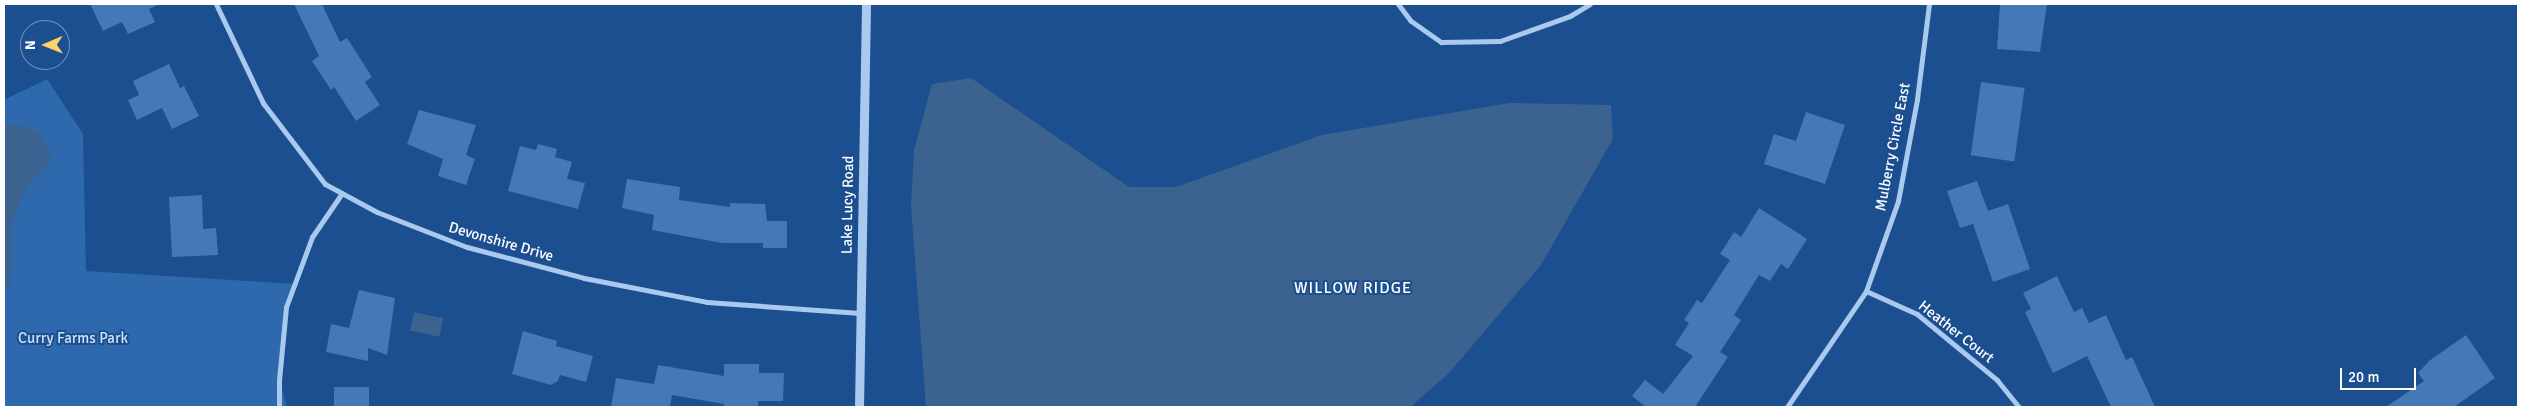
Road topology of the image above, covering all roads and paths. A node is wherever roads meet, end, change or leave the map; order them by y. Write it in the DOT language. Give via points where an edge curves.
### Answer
graph roads {
  1 [pos="216,4"];
  2 [pos="866,4"];
  3 [pos="1398,4"];
  4 [pos="1590,4"];
  5 [pos="1929,4"];
  6 [pos="342,193"];
  7 [pos="1866,290"];
  8 [pos="860,314"];
  9 [pos="279,407"];
  10 [pos="859,407"];
  11 [pos="1787,407"];
  12 [pos="2019,407"];
  1 -- 6 [label="street, Devonshire Drive" via="263,103 325,184"];
  2 -- 8 [label="street, Lake Lucy Road"];
  3 -- 4 [label="street" via="1411,22 1441,42 1500,41 1570,16"];
  5 -- 7 [label="street, Mulberry Circle East" via="1917,99 1898,201"];
  6 -- 8 [label="street, Devonshire Drive" via="377,212 467,247 584,278 707,302"];
  6 -- 9 [label="street" via="312,237 286,307"];
  7 -- 11 [label="street, Mulberry Circle East"];
  7 -- 12 [label="street, Heather Court" via="1917,314 1997,380"];
  8 -- 10 [label="street, Lake Lucy Road"];
}
